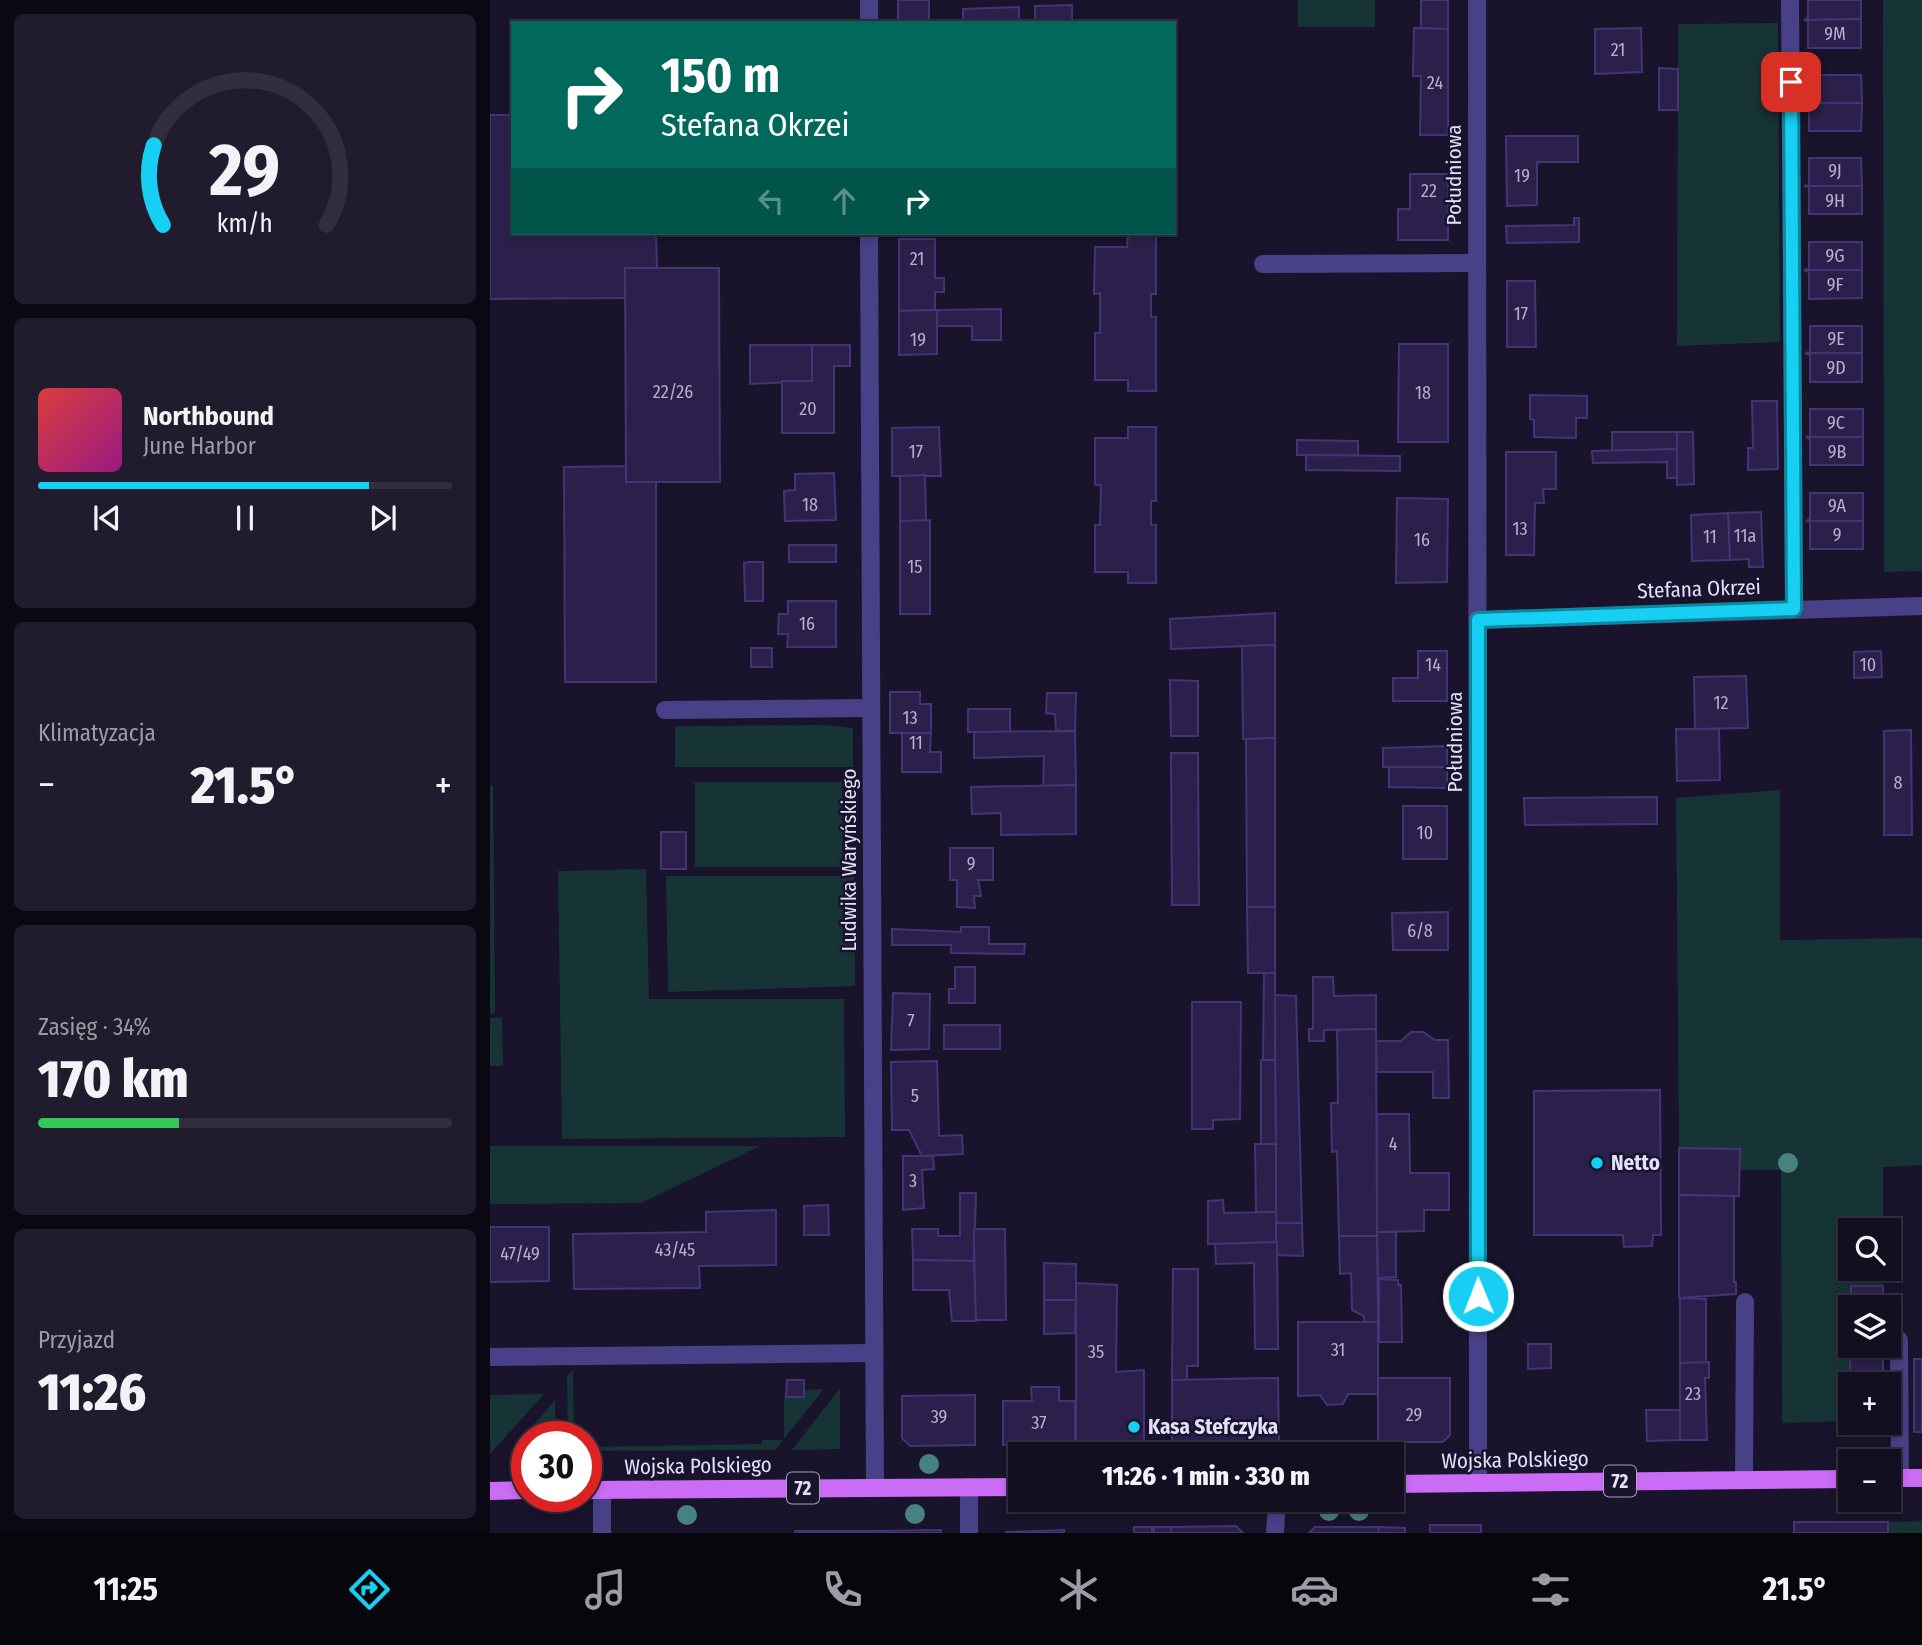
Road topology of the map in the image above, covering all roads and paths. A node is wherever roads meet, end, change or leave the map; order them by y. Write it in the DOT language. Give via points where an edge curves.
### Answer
graph roads {
  1 [pos="869,0"];
  2 [pos="1477,0"];
  3 [pos="1790,0"];
  4 [pos="869,21"];
  5 [pos="869,235"];
  6 [pos="1477,263"];
  7 [pos="1263,264"];
  8 [pos="1922,606"];
  9 [pos="1794,609"];
  10 [pos="1478,620"];
  11 [pos="872,708"];
  12 [pos="665,710"];
  13 [pos="1745,1302"];
  14 [pos="873,1353"];
  15 [pos="490,1357"];
  16 [pos="1898,1358"];
  17 [pos="1895,1449"];
  18 [pos="1901,1478"];
  19 [pos="1922,1478"];
  20 [pos="1838,1479"];
  21 [pos="1744,1480"];
  22 [pos="1478,1483"];
  23 [pos="1404,1484"];
  24 [pos="970,1487"];
  25 [pos="1008,1487"];
  26 [pos="875,1488"];
  27 [pos="511,1490"];
  28 [pos="602,1490"];
  29 [pos="490,1491"];
  30 [pos="598,1512"];
  31 [pos="1276,1512"];
  32 [pos="602,1533"];
  33 [pos="969,1533"];
  34 [pos="1275,1533"];
  1 -- 4 [label="street"];
  2 -- 6 [label="street, Południowa"];
  3 -- 9 [label="street"];
  5 -- 11 [label="street, Ludwika Waryńskiego"];
  6 -- 7 [label="street"];
  6 -- 10 [label="street, Południowa"];
  8 -- 9 [label="street, Stefana Okrzei"];
  9 -- 10 [label="street, Stefana Okrzei"];
  10 -- 22 [label="street, Południowa"];
  11 -- 12 [label="street"];
  11 -- 14 [label="street, Ludwika Waryńskiego"];
  13 -- 21 [label="street"];
  14 -- 15 [label="street"];
  14 -- 26 [label="street, Ludwika Waryńskiego"];
  16 -- 17 [label="street"];
  18 -- 19 [label="main road"];
  20 -- 21 [label="main road, Wojska Polskiego / 72"];
  21 -- 22 [label="main road, Wojska Polskiego / 72"];
  22 -- 23 [label="main road, Wojska Polskiego / 72"];
  24 -- 25 [label="main road, Wojska Polskiego / 72"];
  24 -- 26 [label="main road, Wojska Polskiego / 72"];
  24 -- 33 [label="street"];
  26 -- 28 [label="main road, Wojska Polskiego / 72"];
  27 -- 29 [label="main road"];
  30 -- 32 [label="street"];
  31 -- 34 [label="street"];
}
